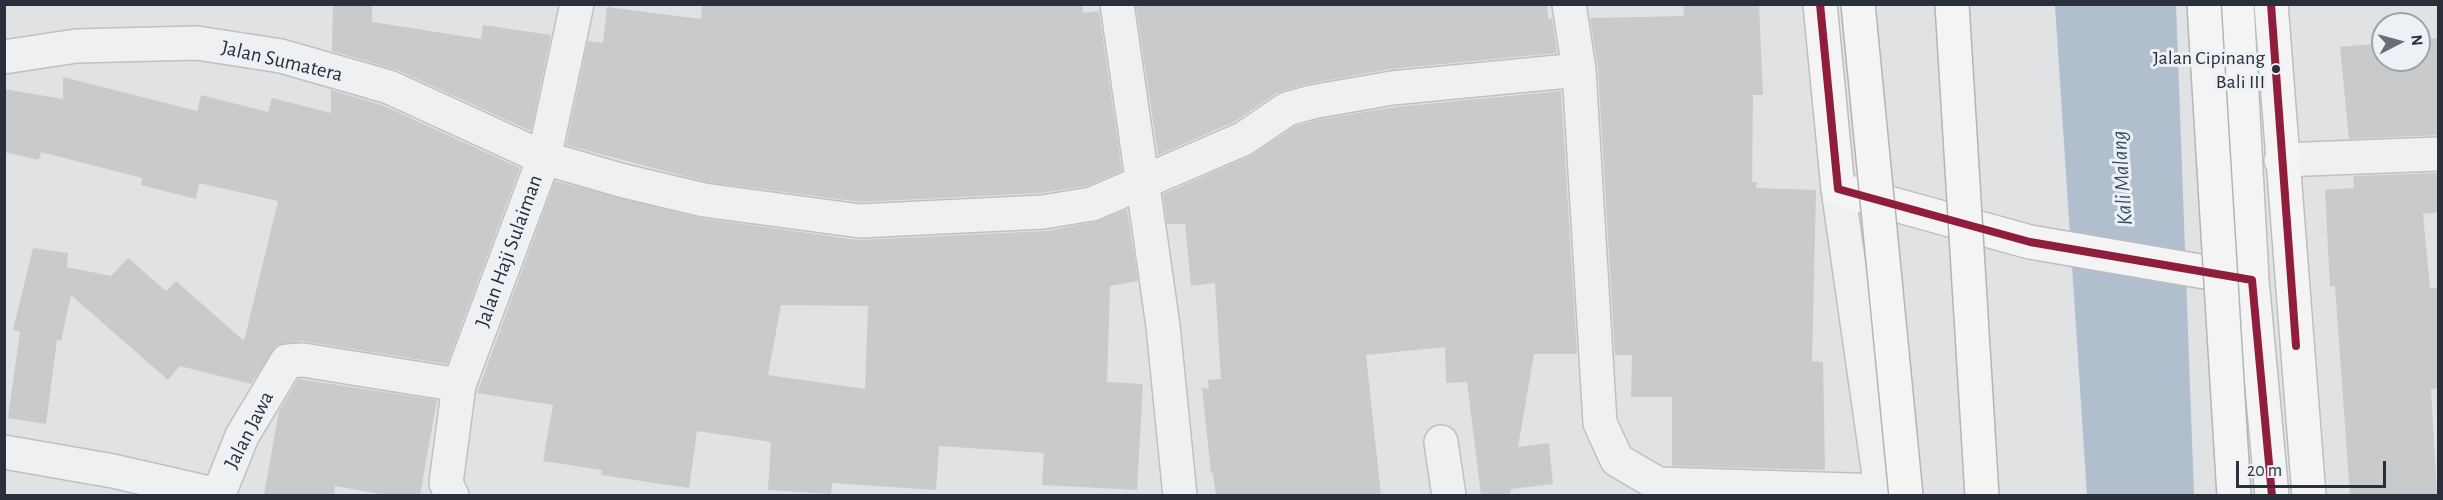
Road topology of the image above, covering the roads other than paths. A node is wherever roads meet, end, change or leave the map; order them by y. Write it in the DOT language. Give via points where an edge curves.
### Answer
graph roads {
  1 [pos="577,4"];
  2 [pos="1116,4"];
  3 [pos="1569,4"];
  4 [pos="1820,4"];
  5 [pos="1858,4"];
  6 [pos="1952,4"];
  7 [pos="2204,4"];
  8 [pos="2237,4"];
  9 [pos="2271,4"];
  10 [pos="4,57"];
  11 [pos="1579,70"];
  12 [pos="2439,154"];
  13 [pos="544,158"];
  14 [pos="2281,160"];
  15 [pos="1144,183"];
  16 [pos="1838,189"];
  17 [pos="2243,279"];
  18 [pos="459,385"];
  19 [pos="1441,442"];
  20 [pos="4,452"];
  21 [pos="443,491"];
  22 [pos="1890,494"];
  23 [pos="218,495"];
  24 [pos="1180,495"];
  25 [pos="1449,495"];
  26 [pos="1982,495"];
  27 [pos="2234,495"];
  28 [pos="2272,495"];
  29 [pos="2309,495"];
  1 -- 13 [label="street, Jalan Haji Sulaiman"];
  2 -- 15 [label="street"];
  3 -- 11 [label="street"];
  4 -- 16 [label="main road"];
  5 -- 22 [label="main road, bridge"];
  6 -- 26 [label="main road, bridge"];
  7 -- 27 [label="main road, bridge"];
  8 -- 17 [label="main road"];
  9 -- 14 [label="main road"];
  10 -- 13 [label="street, Jalan Sumatera" via="76,46 197,43 281,56 389,87"];
  11 -- 15 [label="street, Jalan Sumatera" via="1392,88 1312,102 1287,109 1243,139"];
  11 -- 22 [label="street" via="1600,423 1617,460 1658,484"];
  12 -- 14 [label="street"];
  13 -- 15 [label="street, Jalan Sumatera" via="704,200 860,221 1043,212 1092,204"];
  13 -- 18 [label="street, Jalan Haji Sulaiman"];
  14 -- 29 [label="main road"];
  15 -- 24 [label="street"];
  16 -- 17 [label="main road, bridge" via="2030,242"];
  16 -- 22 [label="street"];
  17 -- 28 [label="main road"];
  18 -- 21 [label="street, Jalan Haji Sulaiman"];
  18 -- 23 [label="street, Jalan Jawa" via="303,360 287,361 242,436"];
  19 -- 25 [label="street"];
  20 -- 23 [label="street, Jalan Jawa"];
}
